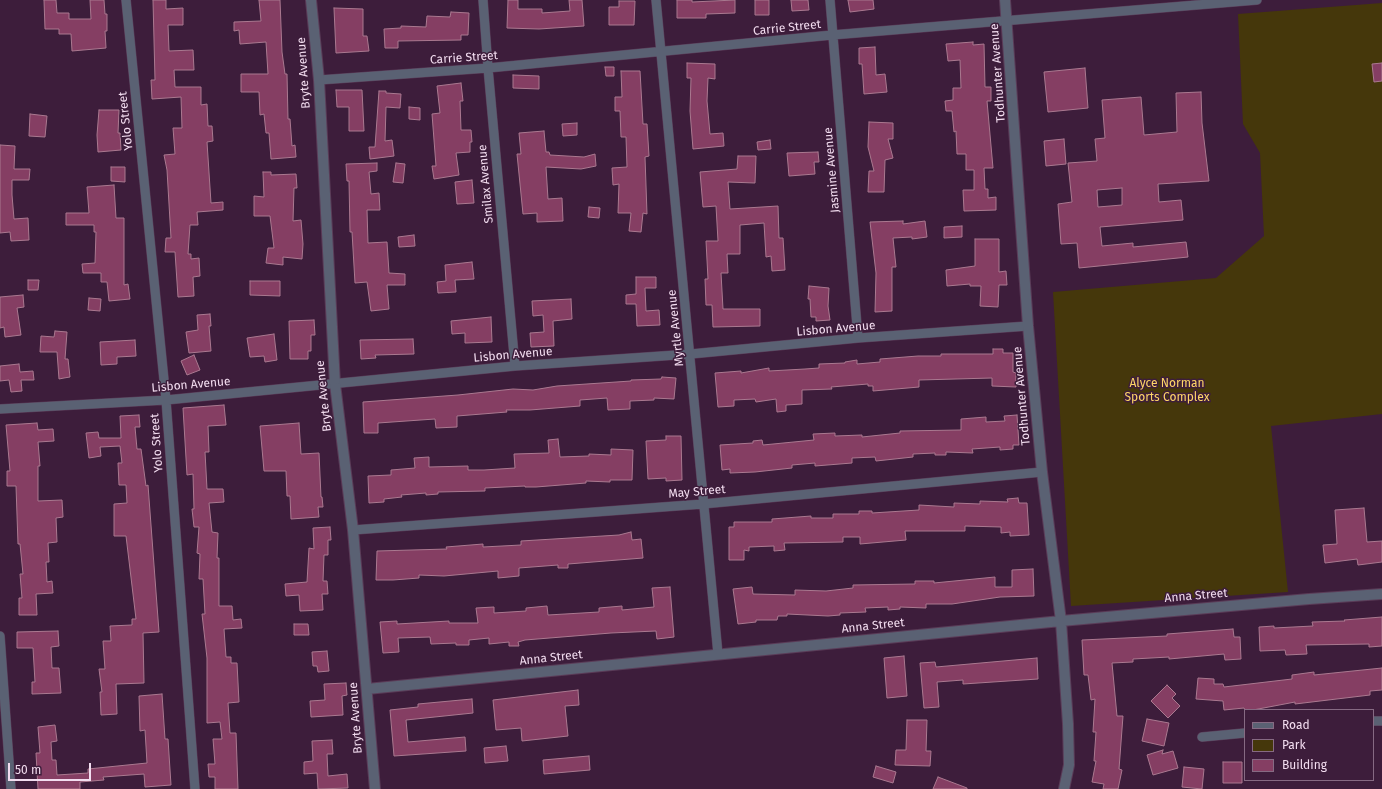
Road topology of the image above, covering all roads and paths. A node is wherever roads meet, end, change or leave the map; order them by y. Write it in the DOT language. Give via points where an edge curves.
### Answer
graph roads {
  1 [pos="126,0"];
  2 [pos="311,0"];
  3 [pos="483,0"];
  4 [pos="656,0"];
  5 [pos="830,0"];
  6 [pos="1005,0"];
  7 [pos="1257,0"];
  8 [pos="1007,22"];
  9 [pos="832,35"];
  10 [pos="660,52"];
  11 [pos="488,68"];
  12 [pos="319,80"];
  13 [pos="1028,326"];
  14 [pos="858,338"];
  15 [pos="691,354"];
  16 [pos="515,366"];
  17 [pos="335,384"];
  18 [pos="166,400"];
  19 [pos="0,409"];
  20 [pos="1042,472"];
  21 [pos="703,504"];
  22 [pos="353,530"];
  23 [pos="1382,594"];
  24 [pos="1061,621"];
  25 [pos="0,636"];
  26 [pos="718,654"];
  27 [pos="368,689"];
  28 [pos="1244,733"];
  29 [pos="1202,737"];
  30 [pos="11,789"];
  31 [pos="195,789"];
  32 [pos="375,789"];
  33 [pos="1064,789"];
  1 -- 18 [label="street, Yolo Street"];
  2 -- 12 [label="street, Bryte Avenue"];
  3 -- 11 [label="street, Smilax Avenue"];
  4 -- 10 [label="street, Myrtle Avenue"];
  5 -- 9 [label="street, Jasmine Avenue"];
  6 -- 8 [label="street, Todhunter Avenue"];
  7 -- 8 [label="street, Carrie Street"];
  8 -- 9 [label="street, Carrie Street"];
  8 -- 13 [label="street, Todhunter Avenue"];
  9 -- 10 [label="street, Carrie Street"];
  9 -- 14 [label="street, Jasmine Avenue"];
  10 -- 11 [label="street, Carrie Street"];
  10 -- 15 [label="street, Myrtle Avenue"];
  11 -- 12 [label="street, Carrie Street"];
  11 -- 16 [label="street, Smilax Avenue"];
  12 -- 17 [label="street, Bryte Avenue"];
  13 -- 14 [label="street, Lisbon Avenue"];
  13 -- 20 [label="street, Todhunter Avenue"];
  14 -- 15 [label="street, Lisbon Avenue"];
  15 -- 16 [label="street, Lisbon Avenue"];
  15 -- 21 [label="street, Myrtle Avenue"];
  16 -- 17 [label="street, Lisbon Avenue"];
  17 -- 18 [label="street, Lisbon Avenue"];
  17 -- 22 [label="street, Bryte Avenue"];
  18 -- 19 [label="street, Lisbon Avenue"];
  18 -- 31 [label="street, Yolo Street"];
  20 -- 21 [label="street, May Street"];
  20 -- 24 [label="street, Todhunter Avenue"];
  21 -- 22 [label="street, May Street"];
  21 -- 26 [label="street, Myrtle Avenue"];
  22 -- 27 [label="street, Bryte Avenue"];
  23 -- 24 [label="street, Anna Street"];
  24 -- 26 [label="street, Anna Street"];
  24 -- 33 [label="street, Todhunter Avenue" via="1069,764"];
  25 -- 30 [label="street"];
  26 -- 27 [label="street, Anna Street"];
  27 -- 32 [label="street, Bryte Avenue"];
  28 -- 29 [label="street"];
}
